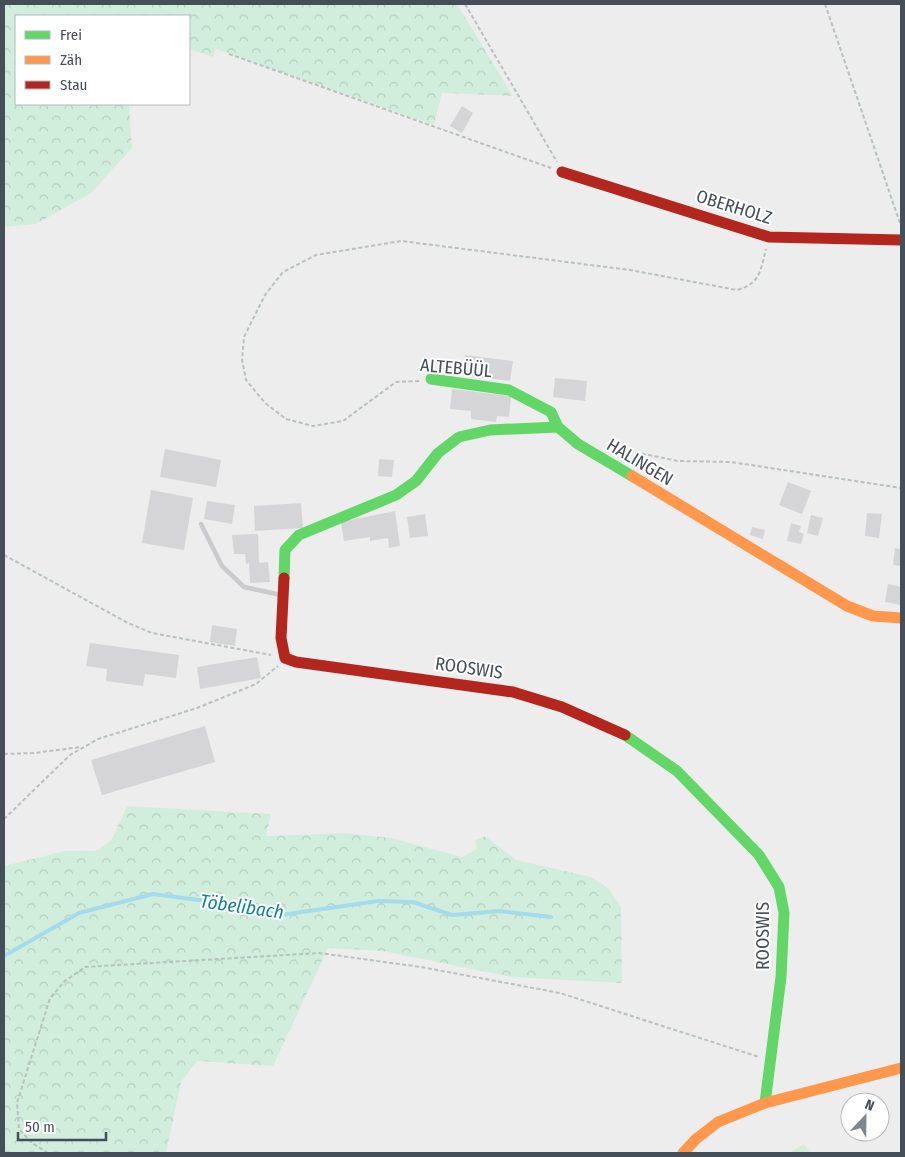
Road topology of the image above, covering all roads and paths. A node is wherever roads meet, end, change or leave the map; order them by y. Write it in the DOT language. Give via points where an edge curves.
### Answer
graph roads {
  1 [pos="465,4"];
  2 [pos="825,4"];
  3 [pos="229,54"];
  4 [pos="562,172"];
  5 [pos="901,226"];
  6 [pos="769,237"];
  7 [pos="901,240"];
  8 [pos="431,379"];
  9 [pos="558,427"];
  10 [pos="608,446"];
  11 [pos="901,488"];
  12 [pos="201,524"];
  13 [pos="4,555"];
  14 [pos="282,596"];
  15 [pos="901,618"];
  16 [pos="285,658"];
  17 [pos="83,747"];
  18 [pos="4,754"];
  19 [pos="4,819"];
  20 [pos="769,1060"];
  21 [pos="901,1068"];
  22 [pos="765,1103"];
  23 [pos="48,1153"];
  24 [pos="683,1153"];
  1 -- 4 [label="path"];
  2 -- 5 [label="path"];
  3 -- 4 [label="path"];
  4 -- 6 [label="street, OBERHOLZ"];
  6 -- 7 [label="street, OBERHOLZ"];
  6 -- 8 [label="path, ALTEBÜÜL" via="759,274 751,286 736,290 630,270 401,241 316,255 283,272 265,294 244,336 242,360 246,380 265,403 286,419 313,426 343,421 396,382"];
  8 -- 9 [label="street, ALTEBÜÜL" via="509,390 551,412"];
  9 -- 14 [label="street" via="490,430 459,438 438,453 416,481 396,495 299,535 285,550"];
  9 -- 15 [label="street, HALINGEN" via="578,444 848,606 873,616"];
  10 -- 11 [label="path" via="678,461 731,462"];
  12 -- 14 [label="lane" via="222,566 244,587"];
  13 -- 16 [label="path" via="152,633"];
  14 -- 16 [label="street" via="281,638"];
  16 -- 17 [label="path" via="256,684"];
  16 -- 20 [label="street, ROOSWIS" via="529,697 562,707 622,733 677,771 759,855 779,887 784,913 781,976"];
  17 -- 18 [label="path"];
  17 -- 19 [label="path" via="70,755"];
  20 -- 22 [label="street, ROOSWIS"];
  20 -- 23 [label="path" via="560,993 421,966 319,953 85,967 65,981 50,998 17,1103 19,1129"];
  21 -- 22 [label="street"];
  22 -- 24 [label="street" via="718,1122"];
}
